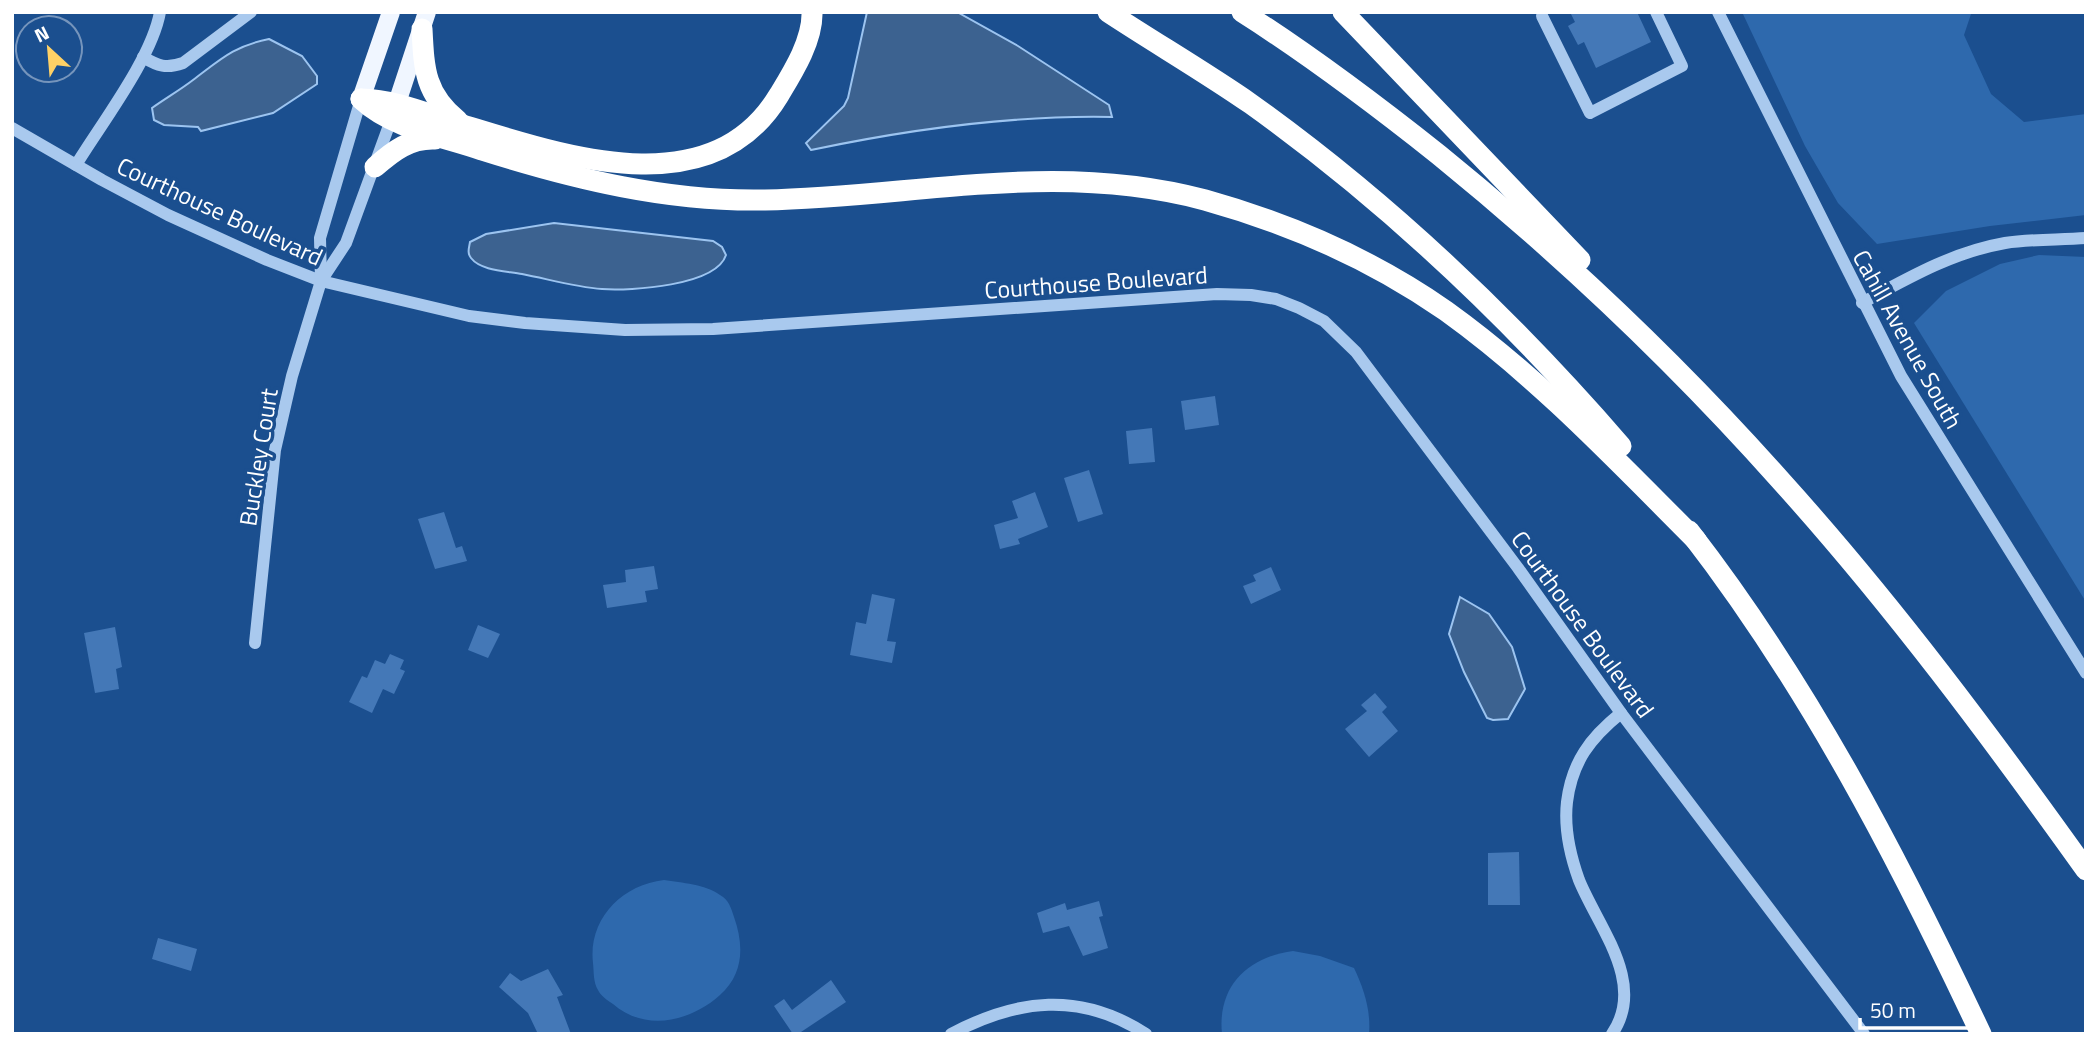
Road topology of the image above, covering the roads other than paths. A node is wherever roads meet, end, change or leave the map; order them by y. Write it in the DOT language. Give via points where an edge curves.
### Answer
graph roads {
  1 [pos="160,12"];
  2 [pos="251,12"];
  3 [pos="391,12"];
  4 [pos="812,12"];
  5 [pos="1108,12"];
  6 [pos="1242,12"];
  7 [pos="1343,12"];
  8 [pos="1656,12"];
  9 [pos="1718,12"];
  10 [pos="1542,16"];
  11 [pos="424,21"];
  12 [pos="143,57"];
  13 [pos="361,99"];
  14 [pos="394,112"];
  15 [pos="12,128"];
  16 [pos="457,132"];
  17 [pos="76,165"];
  18 [pos="375,167"];
  19 [pos="2086,238"];
  20 [pos="321,281"];
  21 [pos="1862,303"];
  22 [pos="1697,393"];
  23 [pos="1696,540"];
  24 [pos="255,643"];
  25 [pos="2086,673"];
  26 [pos="1621,713"];
  27 [pos="2086,870"];
  28 [pos="951,1034"];
  29 [pos="1146,1034"];
  30 [pos="1612,1034"];
  31 [pos="1864,1034"];
  32 [pos="1981,1034"];
  1 -- 12 [label="street"];
  2 -- 12 [label="street" via="183,63 160,67"];
  3 -- 13 [label="main road"];
  4 -- 16 [label="highway" via="799,61 772,106 743,136 709,154 644,166"];
  5 -- 23 [label="highway" via="1250,103 1438,256 1593,414"];
  6 -- 22 [label="highway" via="1340,80 1488,195 1639,333"];
  7 -- 22 [label="highway" via="1584,265"];
  8 -- 10 [label="street" via="1682,66 1590,113"];
  9 -- 21 [label="street, Cahill Avenue South"];
  11 -- 14 [label="main road"];
  11 -- 16 [label="highway" via="425,70 432,93"];
  12 -- 17 [label="street"];
  13 -- 14 [label="highway" via="380,100"];
  13 -- 20 [label="street" via="320,238"];
  14 -- 16 [label="highway"];
  14 -- 18 [label="street"];
  15 -- 17 [label="street, Courthouse Boulevard"];
  16 -- 18 [label="highway" via="411,142"];
  16 -- 23 [label="highway" via="556,172 620,188 689,197 763,200 1012,181 1081,181 1191,197 1255,215 1358,258 1463,324 1584,427"];
  17 -- 20 [label="street, Courthouse Boulevard" via="168,215"];
  18 -- 20 [label="street" via="345,243"];
  19 -- 21 [label="street" via="1975,250 1911,276"];
  20 -- 24 [label="street, Buckley Court" via="276,446"];
  20 -- 26 [label="street, Courthouse Boulevard" via="469,316 625,330 713,329 1217,294 1276,299 1324,321 1356,352"];
  21 -- 25 [label="street, Cahill Avenue South" via="1900,376"];
  22 -- 27 [label="highway" via="1782,481 1858,571 2017,773"];
  23 -- 32 [label="highway" via="1821,724 1888,844"];
  26 -- 30 [label="street" via="1602,728 1578,760 1566,810 1573,862 1623,974 1624,1003"];
  26 -- 31 [label="street, Courthouse Boulevard"];
  28 -- 29 [label="street" via="994,1013 1046,1004 1109,1015"];
}
